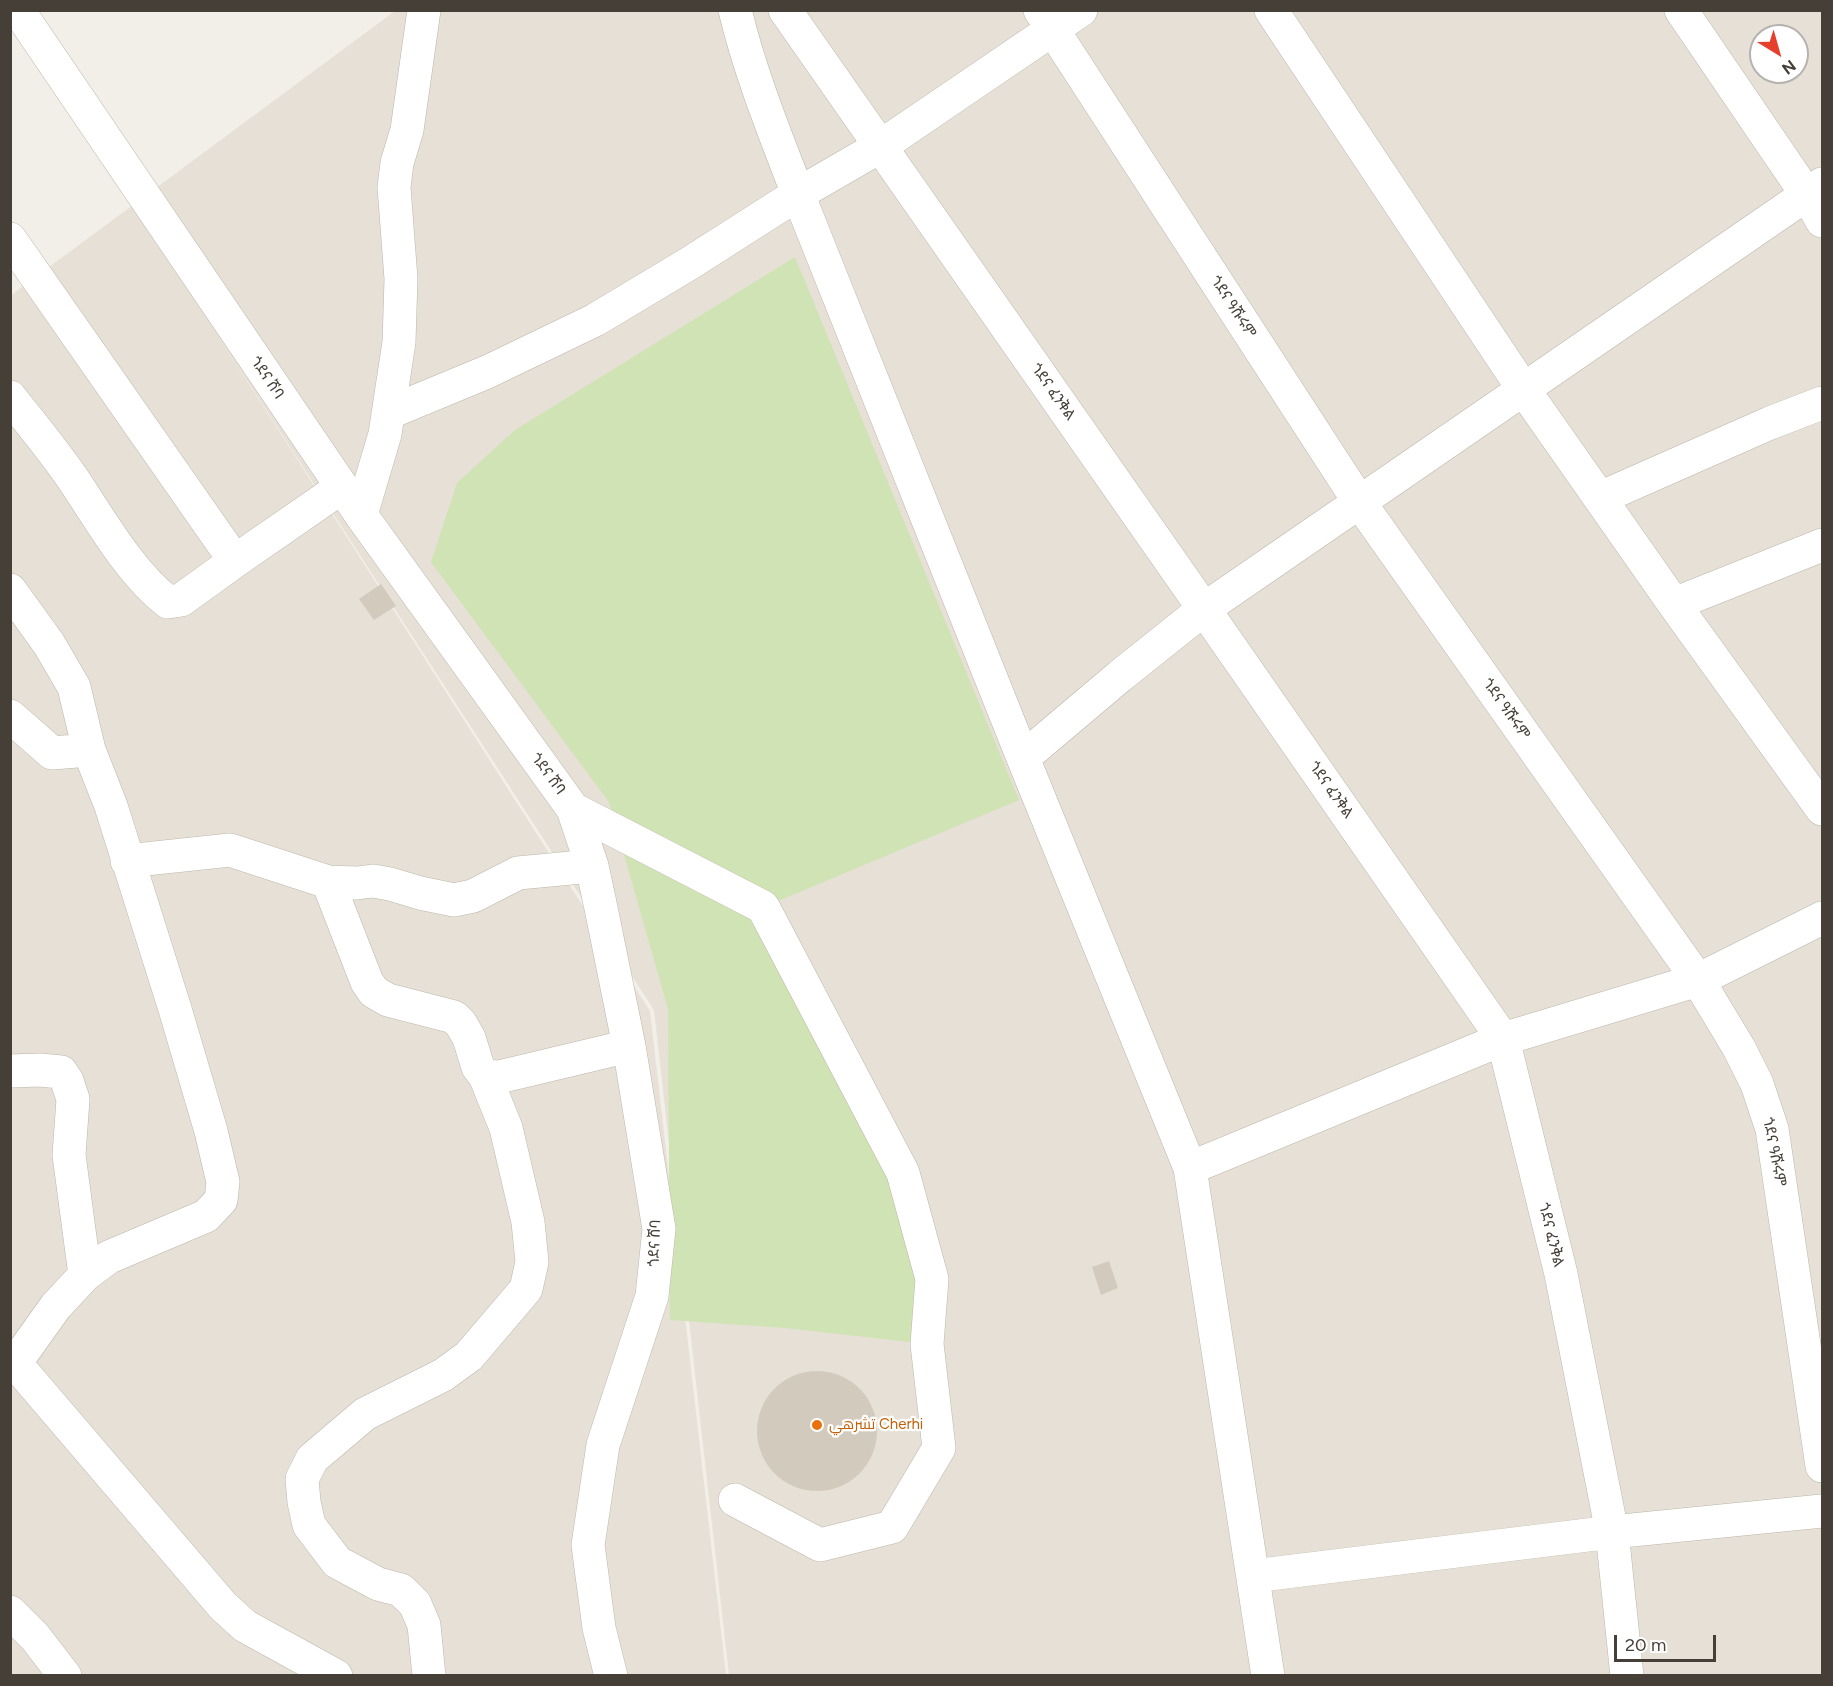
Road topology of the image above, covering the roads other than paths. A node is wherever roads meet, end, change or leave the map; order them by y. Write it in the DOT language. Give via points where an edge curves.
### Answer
graph roads {
  1 [pos="18,10"];
  2 [pos="424,10"];
  3 [pos="735,10"];
  4 [pos="785,10"];
  5 [pos="1081,10"];
  6 [pos="1271,10"];
  7 [pos="1682,10"];
  8 [pos="1047,20"];
  9 [pos="881,146"];
  10 [pos="798,195"];
  11 [pos="1817,200"];
  12 [pos="10,239"];
  13 [pos="1524,390"];
  14 [pos="10,397"];
  15 [pos="1822,403"];
  16 [pos="388,413"];
  17 [pos="342,487"];
  18 [pos="1600,498"];
  19 [pos="1360,502"];
  20 [pos="361,515"];
  21 [pos="1822,545"];
  22 [pos="235,561"];
  23 [pos="10,590"];
  24 [pos="1674,604"];
  25 [pos="1204,609"];
  26 [pos="10,716"];
  27 [pos="89,750"];
  28 [pos="1023,758"];
  29 [pos="573,809"];
  30 [pos="1822,809"];
  31 [pos="127,861"];
  32 [pos="592,866"];
  33 [pos="328,882"];
  34 [pos="1822,918"];
  35 [pos="1698,980"];
  36 [pos="1503,1038"];
  37 [pos="629,1046"];
  38 [pos="10,1071"];
  39 [pos="485,1076"];
  40 [pos="1190,1168"];
  41 [pos="85,1275"];
  42 [pos="13,1360"];
  43 [pos="1822,1466"];
  44 [pos="735,1500"];
  45 [pos="1822,1510"];
  46 [pos="1612,1532"];
  47 [pos="1253,1576"];
  48 [pos="10,1612"];
  49 [pos="65,1676"];
  50 [pos="336,1676"];
  51 [pos="429,1676"];
  52 [pos="611,1676"];
  53 [pos="1268,1676"];
  54 [pos="1627,1676"];
  1 -- 17 [label="street, ጎደና ሸባ"];
  2 -- 16 [label="street" via="407,130 394,187 401,279 399,342"];
  3 -- 10 [label="street"];
  4 -- 9 [label="street, ጎደና ፈንቅል"];
  5 -- 8 [label="street"];
  6 -- 13 [label="street"];
  7 -- 11 [label="street"];
  8 -- 9 [label="street"];
  8 -- 19 [label="street, ጎደና ዓሹሩም"];
  9 -- 10 [label="street"];
  9 -- 25 [label="street, ጎደና ፈንቅል"];
  10 -- 16 [label="street" via="595,320 487,372"];
  10 -- 28 [label="street"];
  11 -- 13 [label="street"];
  12 -- 22 [label="street"];
  13 -- 18 [label="street"];
  13 -- 19 [label="street"];
  14 -- 22 [label="street" via="157,594 168,602 181,600"];
  15 -- 18 [label="street"];
  16 -- 20 [label="street"];
  17 -- 20 [label="street, ጎደና ሸባ"];
  17 -- 22 [label="street"];
  18 -- 24 [label="street"];
  19 -- 25 [label="street"];
  19 -- 35 [label="street, ጎደና ዓሹሩም"];
  20 -- 29 [label="street, ጎደና ሸባ"];
  21 -- 24 [label="street"];
  23 -- 27 [label="street" via="50,644 74,687"];
  24 -- 30 [label="street"];
  25 -- 28 [label="street"];
  25 -- 36 [label="street, ጎደና ፈንቅል"];
  26 -- 27 [label="street" via="52,753"];
  27 -- 31 [label="street"];
  28 -- 40 [label="street"];
  29 -- 32 [label="street, ጎደና ሸባ"];
  29 -- 44 [label="street" via="763,907 903,1173 932,1279 927,1344 939,1448 892,1527 820,1545"];
  31 -- 33 [label="street" via="230,850"];
  31 -- 41 [label="street" via="175,1009 223,1182 221,1200 206,1216 109,1257"];
  32 -- 33 [label="street" via="518,873 473,896 454,900 374,881"];
  32 -- 37 [label="street, ጎደና ሸባ"];
  33 -- 39 [label="street" via="374,992 388,1000 454,1017 469,1038"];
  34 -- 35 [label="street"];
  35 -- 36 [label="street"];
  35 -- 43 [label="street, ጎደና ዓሹሩም" via="1757,1084 1772,1129"];
  36 -- 40 [label="street"];
  36 -- 46 [label="street, ጎደና ፈንቅል" via="1561,1274"];
  37 -- 39 [label="street" via="499,1077"];
  37 -- 52 [label="street, ጎደና ሸባ" via="659,1229 652,1296 603,1445 588,1545 599,1628"];
  38 -- 41 [label="street" via="61,1072 67,1081 73,1099 69,1155"];
  39 -- 51 [label="street" via="506,1128 528,1222 532,1262 526,1289 469,1356 442,1375 365,1414 312,1459 302,1479 309,1525 337,1562 378,1584 401,1590 416,1604 424,1625"];
  40 -- 47 [label="street"];
  41 -- 42 [label="street"];
  42 -- 50 [label="street" via="223,1605 245,1626"];
  45 -- 46 [label="street"];
  46 -- 47 [label="street"];
  46 -- 54 [label="street, ጎደና ፈንቅል"];
  47 -- 53 [label="street"];
  48 -- 49 [label="street"];
}
